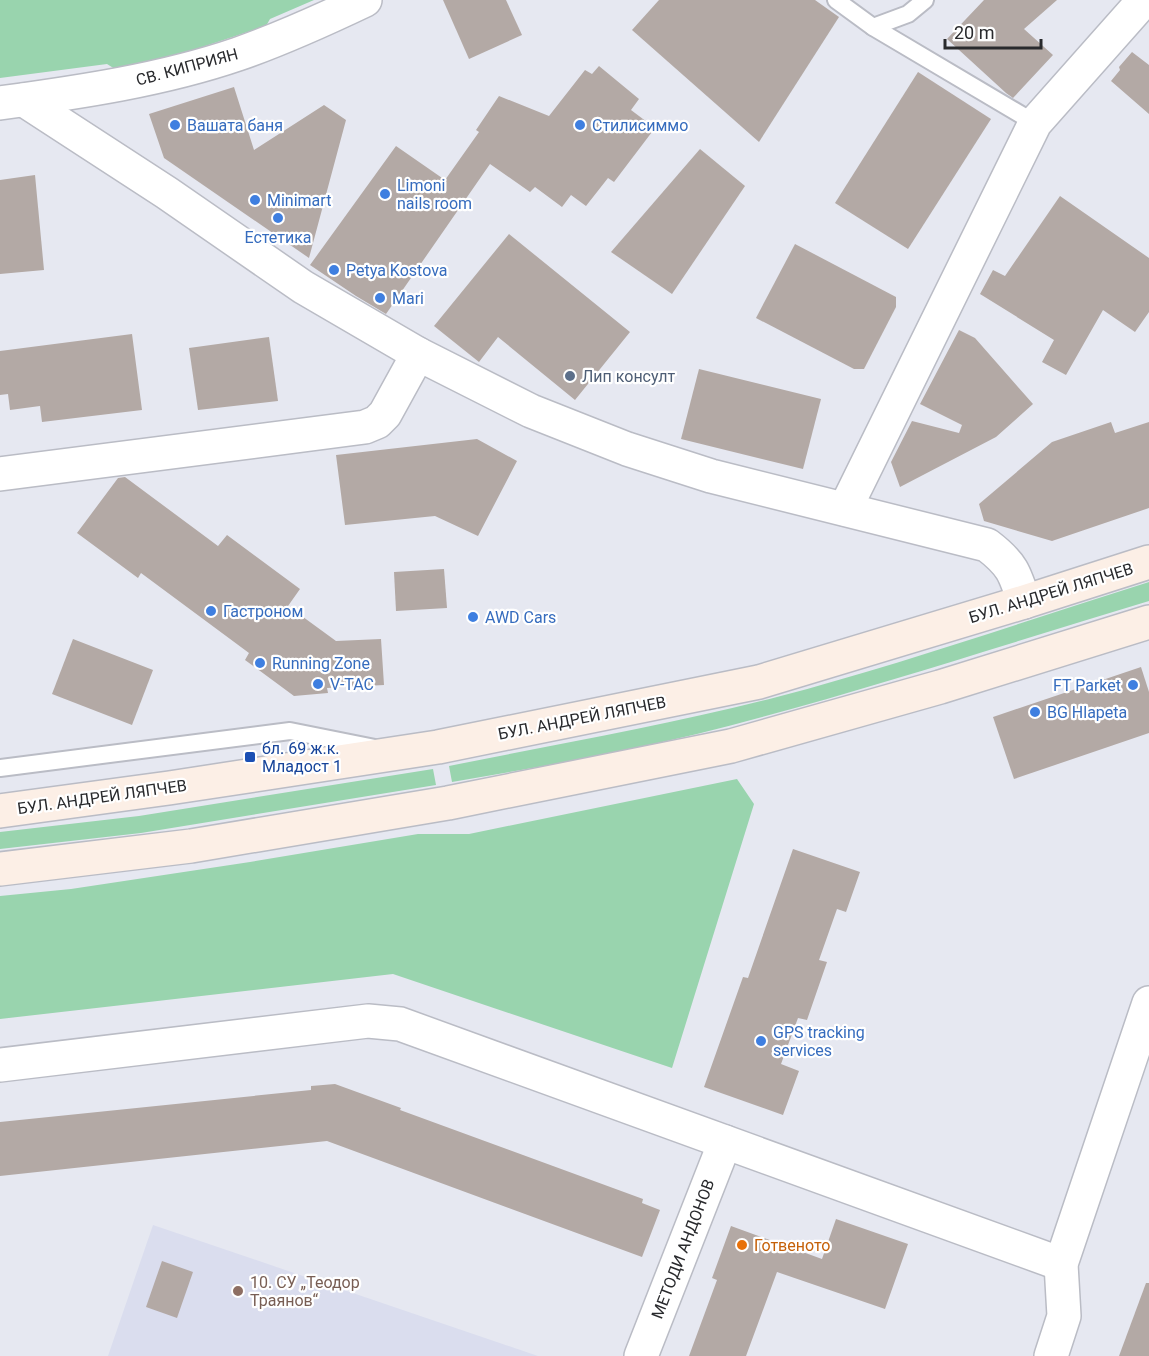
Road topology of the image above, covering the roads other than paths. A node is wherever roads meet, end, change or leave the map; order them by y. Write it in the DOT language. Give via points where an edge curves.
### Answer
graph roads {
  1 [pos="364,0"];
  2 [pos="836,0"];
  3 [pos="925,0"];
  4 [pos="1144,0"];
  5 [pos="873,27"];
  6 [pos="12,102"];
  7 [pos="1035,123"];
  8 [pos="418,354"];
  9 [pos="0,474"];
  10 [pos="845,509"];
  11 [pos="1149,562"];
  12 [pos="1024,602"];
  13 [pos="1149,622"];
  14 [pos="402,753"];
  15 [pos="0,768"];
  16 [pos="0,811"];
  17 [pos="0,869"];
  18 [pos="1149,1003"];
  19 [pos="0,1065"];
  20 [pos="725,1142"];
  21 [pos="1061,1264"];
  22 [pos="641,1356"];
  23 [pos="1051,1356"];
  1 -- 6 [label="street, СВ. КИПРИЯН" via="237,54 168,74"];
  2 -- 5 [label="lane"];
  3 -- 5 [label="lane" via="908,15"];
  4 -- 7 [label="street"];
  5 -- 7 [label="lane"];
  6 -- 8 [label="street" via="167,194 303,287"];
  7 -- 10 [label="street"];
  8 -- 9 [label="street" via="385,414 365,428"];
  8 -- 10 [label="street" via="531,411 627,449 711,476"];
  10 -- 12 [label="street" via="987,545 1005,559 1016,575"];
  11 -- 12 [label="main road, БУЛ. АНДРЕЙ ЛЯПЧЕВ"];
  12 -- 14 [label="main road, БУЛ. АНДРЕЙ ЛЯПЧЕВ" via="759,682"];
  13 -- 17 [label="main road" via="731,746 448,803 191,846"];
  14 -- 15 [label="lane" via="290,731"];
  14 -- 16 [label="main road, БУЛ. АНДРЕЙ ЛЯПЧЕВ"];
  18 -- 21 [label="street"];
  19 -- 20 [label="street" via="368,1021 400,1024"];
  20 -- 21 [label="street"];
  20 -- 22 [label="street, МЕТОДИ АНДОНОВ"];
  21 -- 23 [label="street" via="1065,1316"];
}
